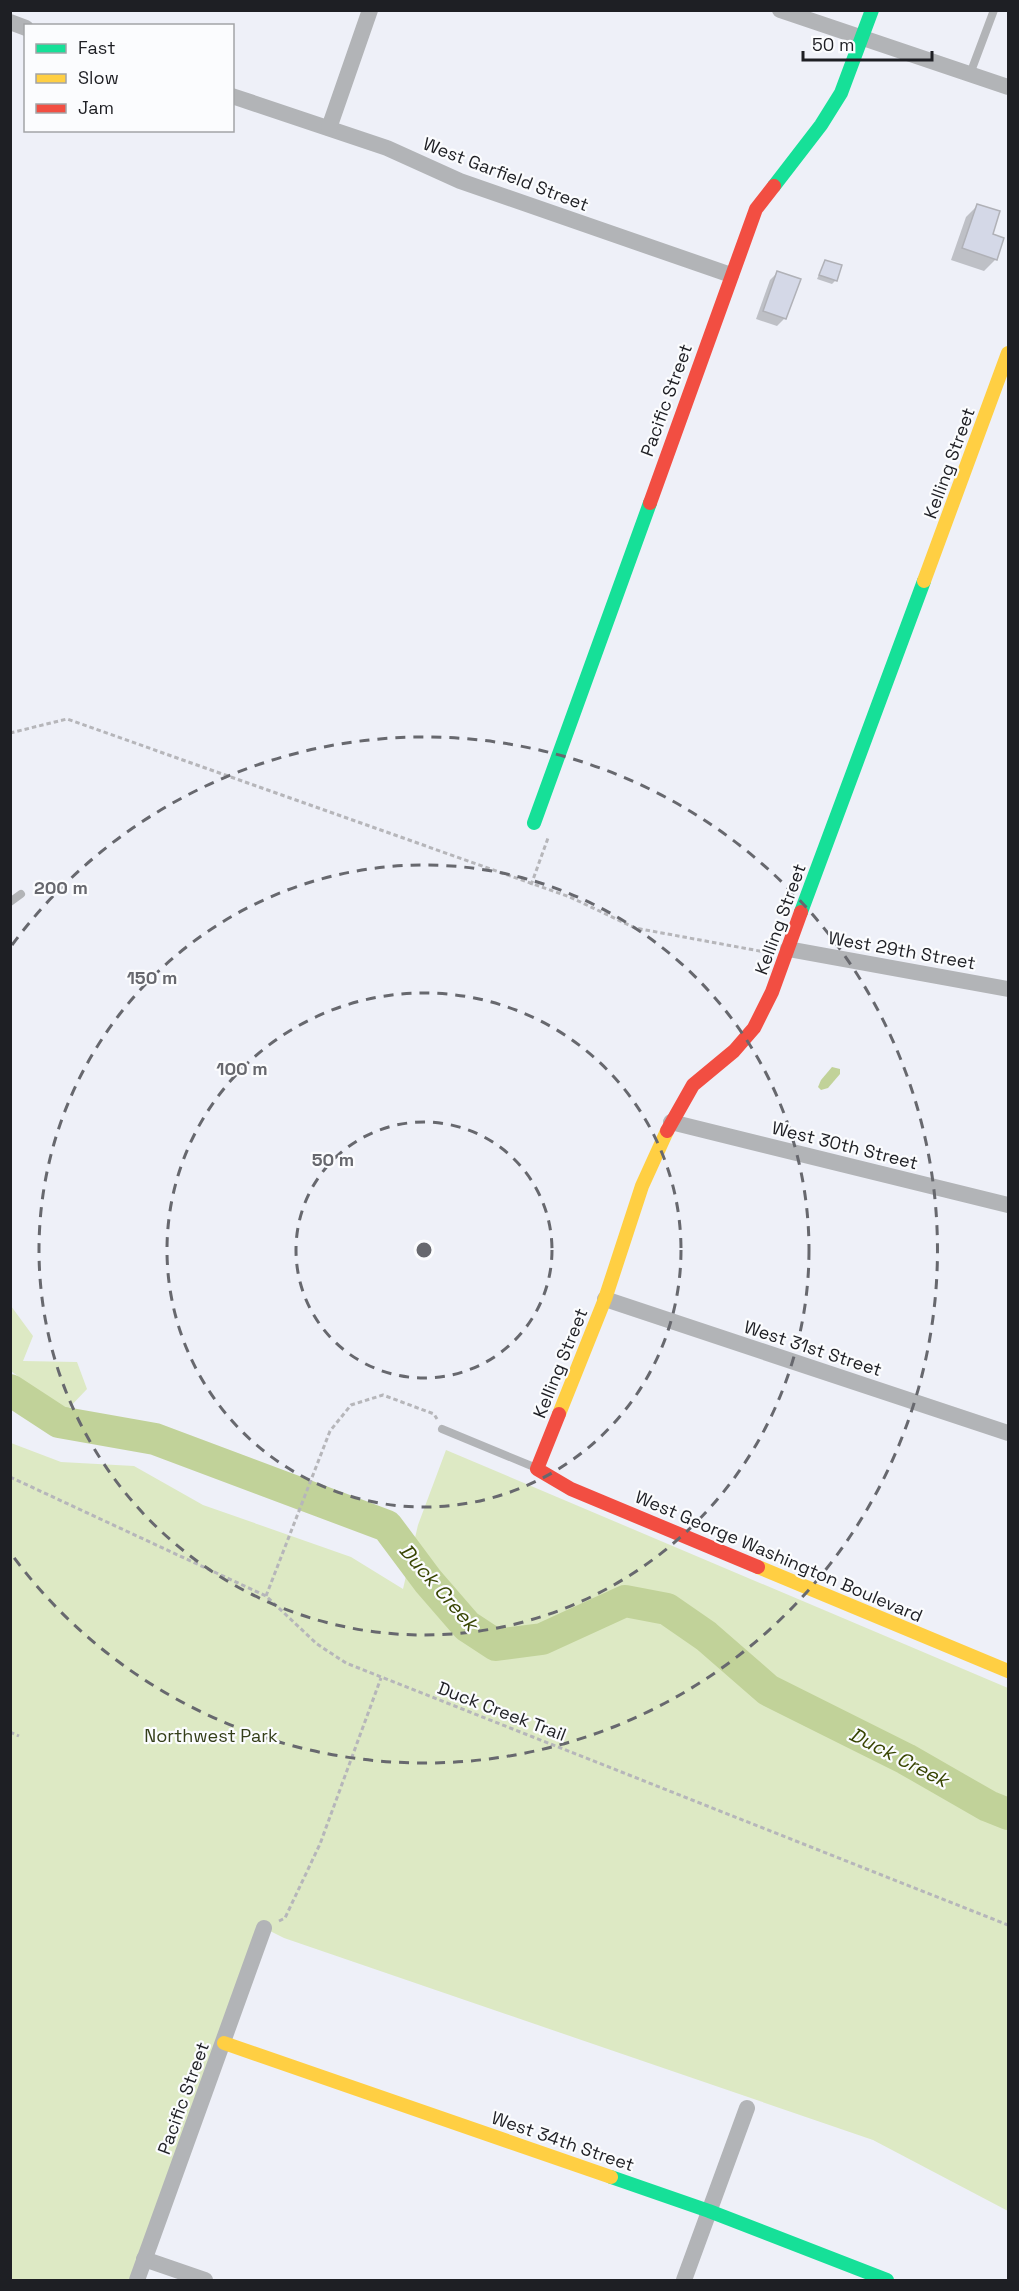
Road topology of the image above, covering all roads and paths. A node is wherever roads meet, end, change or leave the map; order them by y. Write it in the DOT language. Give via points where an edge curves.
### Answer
graph roads {
  1 [pos="370,10"];
  2 [pos="780,10"];
  3 [pos="872,10"];
  4 [pos="994,10"];
  5 [pos="862,38"];
  6 [pos="970,74"];
  7 [pos="1008,87"];
  8 [pos="234,97"];
  9 [pos="329,128"];
  10 [pos="731,275"];
  11 [pos="1008,352"];
  12 [pos="10,733"];
  13 [pos="534,823"];
  14 [pos="531,885"];
  15 [pos="21,894"];
  16 [pos="10,902"];
  17 [pos="788,950"];
  18 [pos="1008,989"];
  19 [pos="671,1122"];
  20 [pos="1008,1205"];
  21 [pos="605,1299"];
  22 [pos="442,1429"];
  23 [pos="1008,1433"];
  24 [pos="537,1469"];
  25 [pos="10,1477"];
  26 [pos="266,1596"];
  27 [pos="1008,1671"];
  28 [pos="381,1678"];
  29 [pos="10,1732"];
  30 [pos="19,1736"];
  31 [pos="1008,1925"];
  32 [pos="264,1928"];
  33 [pos="224,2043"];
  34 [pos="747,2108"];
  35 [pos="709,2211"];
  36 [pos="144,2259"];
  37 [pos="137,2280"];
  38 [pos="205,2280"];
  39 [pos="684,2280"];
  40 [pos="887,2280"];
  1 -- 9 [label="street"];
  2 -- 5 [label="street"];
  3 -- 5 [label="street, Pacific Street"];
  4 -- 6 [label="lane"];
  5 -- 6 [label="street"];
  5 -- 10 [label="street, Pacific Street" via="841,93 756,209"];
  6 -- 7 [label="street"];
  8 -- 9 [label="street, West Garfield Street"];
  9 -- 10 [label="street, West Garfield Street" via="387,148 460,181"];
  10 -- 13 [label="street, Pacific Street"];
  11 -- 17 [label="street, Kelling Street"];
  12 -- 14 [label="path" via="67,719"];
  13 -- 14 [label="path" via="550,834"];
  14 -- 17 [label="path" via="570,897 635,928 773,953"];
  15 -- 16 [label="lane"];
  17 -- 18 [label="street, West 29th Street"];
  17 -- 19 [label="street, Kelling Street" via="754,1028 734,1051 693,1085"];
  19 -- 20 [label="street, West 30th Street"];
  19 -- 21 [label="street, Kelling Street" via="642,1186"];
  21 -- 23 [label="street, West 31st Street"];
  21 -- 24 [label="street, Kelling Street"];
  22 -- 24 [label="lane"];
  22 -- 26 [label="path" via="434,1414 383,1395 351,1405 330,1431"];
  24 -- 27 [label="street, West George Washington Boulevard" via="571,1489"];
  25 -- 26 [label="path, Duck Creek Trail"];
  26 -- 28 [label="path, Duck Creek Trail" via="317,1644 346,1663"];
  28 -- 31 [label="path, Duck Creek Trail"];
  28 -- 32 [label="path" via="320,1844 285,1918"];
  29 -- 30 [label="path"];
  32 -- 33 [label="street, Pacific Street"];
  33 -- 35 [label="street, West 34th Street"];
  33 -- 36 [label="street, Pacific Street"];
  34 -- 35 [label="street"];
  35 -- 39 [label="street"];
  35 -- 40 [label="street, West 34th Street"];
  36 -- 37 [label="street, Pacific Street"];
  36 -- 38 [label="street"];
}
